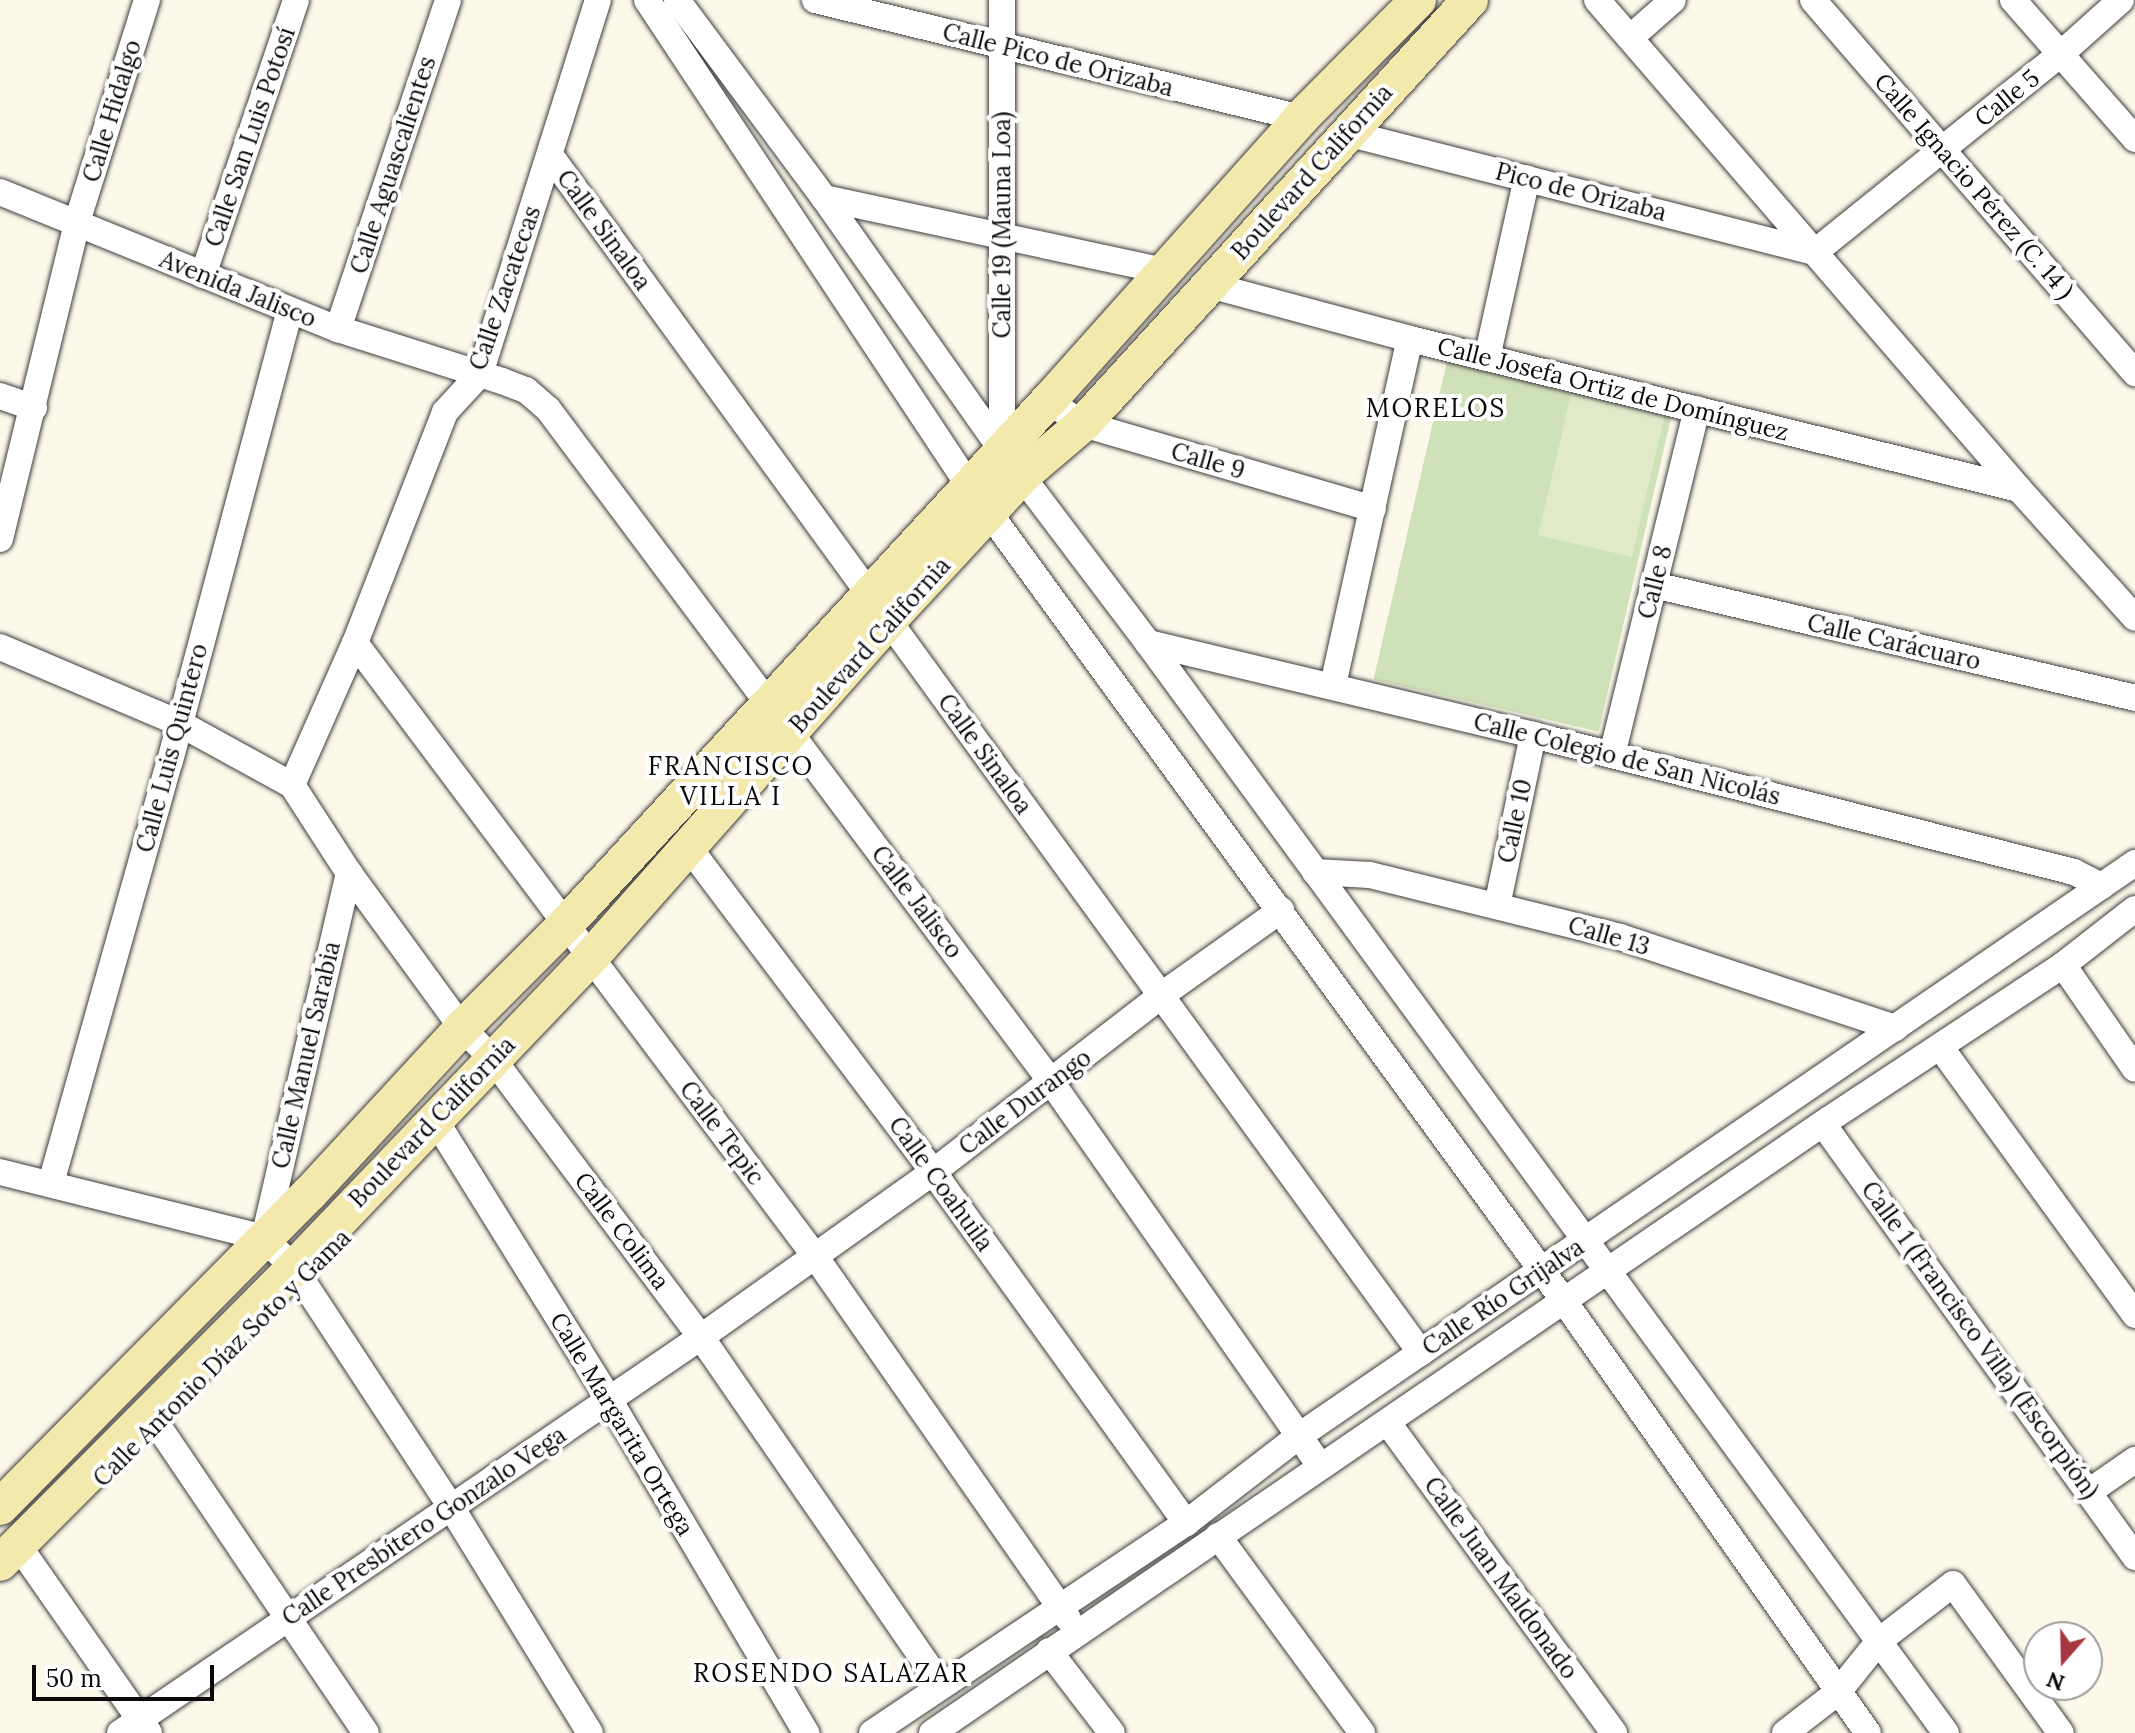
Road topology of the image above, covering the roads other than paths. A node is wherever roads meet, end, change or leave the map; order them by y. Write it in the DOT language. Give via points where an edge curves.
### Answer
graph roads {
  1 [pos="147,0"];
  2 [pos="296,0"];
  3 [pos="448,0"];
  4 [pos="598,0"];
  5 [pos="647,0"];
  6 [pos="677,0"];
  7 [pos="815,0"];
  8 [pos="1002,0"];
  9 [pos="1418,0"];
  10 [pos="1470,0"];
  11 [pos="1597,0"];
  12 [pos="1673,0"];
  13 [pos="1813,0"];
  14 [pos="2013,0"];
  15 [pos="2121,0"];
  16 [pos="1630,38"];
  17 [pos="1002,47"];
  18 [pos="2062,53"];
  19 [pos="1301,118"];
  20 [pos="1347,133"];
  21 [pos="2135,139"];
  22 [pos="1944,149"];
  23 [pos="550,155"];
  24 [pos="1527,178"];
  25 [pos="0,192"];
  26 [pos="824,198"];
  27 [pos="77,222"];
  28 [pos="1002,233"];
  29 [pos="1815,252"];
  30 [pos="1165,271"];
  31 [pos="203,275"];
  32 [pos="1209,285"];
  33 [pos="290,311"];
  34 [pos="338,329"];
  35 [pos="1410,339"];
  36 [pos="1487,358"];
  37 [pos="2135,373"];
  38 [pos="480,374"];
  39 [pos="0,396"];
  40 [pos="1048,401"];
  41 [pos="34,408"];
  42 [pos="1697,409"];
  43 [pos="1083,424"];
  44 [pos="1013,463"];
  45 [pos="968,484"];
  46 [pos="2019,489"];
  47 [pos="1373,509"];
  48 [pos="989,513"];
  49 [pos="0,539"];
  50 [pos="1654,585"];
  51 [pos="878,608"];
  52 [pos="2135,618"];
  53 [pos="355,643"];
  54 [pos="1148,643"];
  55 [pos="0,647"];
  56 [pos="1333,685"];
  57 [pos="2135,698"];
  58 [pos="779,720"];
  59 [pos="179,723"];
  60 [pos="1533,735"];
  61 [pos="1612,755"];
  62 [pos="292,785"];
  63 [pos="690,849"];
  64 [pos="2135,863"];
  65 [pos="1315,872"];
  66 [pos="349,873"];
  67 [pos="2102,886"];
  68 [pos="1497,906"];
  69 [pos="2135,909"];
  70 [pos="1281,910"];
  71 [pos="567,923"];
  72 [pos="591,957"];
  73 [pos="2063,965"];
  74 [pos="1161,996"];
  75 [pos="462,1028"];
  76 [pos="1895,1028"];
  77 [pos="1941,1048"];
  78 [pos="492,1058"];
  79 [pos="2135,1069"];
  80 [pos="1052,1083"];
  81 [pos="1823,1124"];
  82 [pos="439,1126"];
  83 [pos="0,1172"];
  84 [pos="933,1172"];
  85 [pos="51,1183"];
  86 [pos="264,1238"];
  87 [pos="1584,1241"];
  88 [pos="815,1256"];
  89 [pos="1542,1270"];
  90 [pos="1607,1272"];
  91 [pos="297,1273"];
  92 [pos="1564,1301"];
  93 [pos="2135,1315"];
  94 [pos="701,1337"];
  95 [pos="1421,1353"];
  96 [pos="610,1401"];
  97 [pos="154,1420"];
  98 [pos="1388,1423"];
  99 [pos="1299,1436"];
  100 [pos="2135,1460"];
  101 [pos="1320,1466"];
  102 [pos="2090,1491"];
  103 [pos="0,1507"];
  104 [pos="451,1507"];
  105 [pos="1186,1523"];
  106 [pos="1218,1536"];
  107 [pos="14,1555"];
  108 [pos="2135,1557"];
  109 [pos="0,1582"];
  110 [pos="1059,1605"];
  111 [pos="288,1618"];
  112 [pos="1077,1631"];
  113 [pos="1879,1641"];
  114 [pos="1049,1651"];
  115 [pos="941,1685"];
  116 [pos="1838,1692"];
  117 [pos="136,1728"];
  118 [pos="366,1733"];
  119 [pos="590,1733"];
  120 [pos="806,1733"];
  121 [pos="872,1733"];
  122 [pos="932,1733"];
  123 [pos="1112,1733"];
  124 [pos="1362,1733"];
  125 [pos="1614,1733"];
  126 [pos="1785,1733"];
  127 [pos="1868,1733"];
  128 [pos="1946,1733"];
  129 [pos="2061,1733"];
  1 -- 27 [label="street, Calle Hidalgo"];
  2 -- 31 [label="street, Calle San Luis Potosí"];
  3 -- 34 [label="street, Calle Aguascalientes"];
  4 -- 23 [label="street, Calle Zacatecas"];
  5 -- 45 [label="street"];
  6 -- 26 [label="street"];
  7 -- 17 [label="street, Calle Pico de Orizaba"];
  8 -- 17 [label="street, Calle 19 (Mauna Loa)"];
  9 -- 19 [label="street, Boulevard California"];
  10 -- 20 [label="street, Boulevard California"];
  11 -- 16 [label="street"];
  12 -- 16 [label="street"];
  13 -- 22 [label="street, Calle Ignacio Pérez (C. 14 )"];
  14 -- 18 [label="street"];
  15 -- 18 [label="street, Calle 5"];
  16 -- 29 [label="street"];
  17 -- 19 [label="street, Calle Pico de Orizaba"];
  17 -- 28 [label="street, Calle 19 (Mauna Loa)"];
  18 -- 21 [label="street"];
  18 -- 22 [label="street, Calle 5"];
  19 -- 30 [label="street, Boulevard California"];
  20 -- 24 [label="street, Pico de Orizaba"];
  20 -- 32 [label="street, Boulevard California"];
  22 -- 29 [label="street, Calle 5"];
  22 -- 37 [label="street, Calle Ignacio Pérez (C. 14 )"];
  23 -- 38 [label="street, Calle Zacatecas"];
  23 -- 51 [label="street, Calle Sinaloa"];
  24 -- 29 [label="street, Pico de Orizaba"];
  24 -- 36 [label="street"];
  25 -- 27 [label="street, Avenida Jalisco"];
  26 -- 28 [label="street"];
  26 -- 44 [label="street"];
  27 -- 31 [label="street, Avenida Jalisco"];
  27 -- 41 [label="street, Calle Hidalgo"];
  28 -- 30 [label="street"];
  28 -- 44 [label="street, Calle 19 (Mauna Loa)"];
  29 -- 46 [label="street"];
  30 -- 40 [label="street, Boulevard California"];
  31 -- 33 [label="street, Avenida Jalisco"];
  32 -- 35 [label="street, Calle Josefa Ortiz de Domínguez"];
  32 -- 43 [label="street, Boulevard California"];
  33 -- 34 [label="street, Avenida Jalisco"];
  33 -- 59 [label="street, Calle Luis Quintero"];
  34 -- 38 [label="street, Avenida Jalisco"];
  35 -- 36 [label="street, Calle Josefa Ortiz de Domínguez"];
  35 -- 47 [label="street"];
  36 -- 42 [label="street, Calle Josefa Ortiz de Domínguez"];
  38 -- 53 [label="street, Calle Zacatecas" via="445,412"];
  38 -- 58 [label="street, Calle Jalisco" via="526,390 548,409"];
  39 -- 41 [label="street"];
  40 -- 43 [label="street, Calle 9"];
  40 -- 44 [label="street, Boulevard California"];
  41 -- 49 [label="street, Calle Hidalgo"];
  42 -- 46 [label="street, Calle Josefa Ortiz de Domínguez"];
  42 -- 50 [label="street, Calle 8"];
  43 -- 44 [label="street, Boulevard California"];
  43 -- 47 [label="street, Calle 9"];
  44 -- 45 [label="street, Boulevard California"];
  44 -- 48 [label="street, Boulevard California"];
  44 -- 54 [label="street"];
  45 -- 48 [label="street"];
  45 -- 51 [label="street, Boulevard California"];
  46 -- 52 [label="street"];
  47 -- 56 [label="street"];
  48 -- 51 [label="street, Boulevard California"];
  48 -- 70 [label="street"];
  50 -- 57 [label="street, Calle Carácuaro"];
  50 -- 61 [label="street, Calle 8"];
  51 -- 58 [label="street, Boulevard California"];
  51 -- 74 [label="street, Calle Sinaloa"];
  53 -- 62 [label="street, Calle Zacatecas"];
  53 -- 71 [label="street, Calle Tepic"];
  54 -- 56 [label="street, Calle Colegio de San Nicolás"];
  54 -- 65 [label="street"];
  55 -- 59 [label="street"];
  56 -- 60 [label="street, Calle Colegio de San Nicolás"];
  58 -- 63 [label="street, Boulevard California"];
  58 -- 71 [label="street, Boulevard California"];
  58 -- 80 [label="street, Calle Jalisco"];
  59 -- 62 [label="street"];
  59 -- 85 [label="street, Calle Luis Quintero"];
  60 -- 61 [label="street, Calle Colegio de San Nicolás"];
  60 -- 68 [label="street, Calle 10"];
  61 -- 67 [label="street, Calle Colegio de San Nicolás" via="2074,872"];
  62 -- 66 [label="street, Calle Colima"];
  63 -- 72 [label="street, Boulevard California"];
  63 -- 84 [label="street, Calle Coahuila"];
  64 -- 67 [label="street, Calle Río Grijalva"];
  65 -- 68 [label="street, Calle 13" via="1370,875"];
  65 -- 87 [label="street"];
  66 -- 75 [label="street, Calle Colima"];
  66 -- 86 [label="street, Calle Manuel Sarabia"];
  67 -- 76 [label="street, Calle Río Grijalva"];
  68 -- 76 [label="street, Calle 13" via="1620,937"];
  69 -- 73 [label="street, Calle Río Grijalva"];
  70 -- 74 [label="street, Calle Durango"];
  70 -- 89 [label="street"];
  71 -- 72 [label="street, Calle Tepic"];
  71 -- 75 [label="street, Boulevard California"];
  72 -- 78 [label="street, Boulevard California"];
  72 -- 88 [label="street, Calle Tepic"];
  73 -- 77 [label="street, Calle Río Grijalva"];
  73 -- 79 [label="street"];
  74 -- 80 [label="street, Calle Durango"];
  74 -- 95 [label="street, Calle Sinaloa"];
  75 -- 78 [label="street, Calle Colima"];
  75 -- 86 [label="street, Boulevard California"];
  76 -- 87 [label="street, Calle Río Grijalva"];
  77 -- 81 [label="street, Calle Río Grijalva"];
  77 -- 93 [label="street"];
  78 -- 82 [label="street, Boulevard California"];
  78 -- 94 [label="street, Calle Colima"];
  80 -- 84 [label="street, Calle Durango"];
  80 -- 99 [label="street, Calle Jalisco"];
  81 -- 90 [label="street, Calle Río Grijalva"];
  81 -- 102 [label="street, Calle 1 (Francisco Villa) (Escorpión)"];
  82 -- 91 [label="street, Boulevard California"];
  82 -- 96 [label="street, Calle Margarita Ortega"];
  83 -- 85 [label="street"];
  84 -- 88 [label="street, Calle Durango"];
  84 -- 105 [label="street, Calle Coahuila"];
  85 -- 86 [label="street"];
  86 -- 91 [label="street"];
  86 -- 103 [label="street, Boulevard California"];
  87 -- 89 [label="street, Calle Río Grijalva"];
  87 -- 90 [label="street"];
  88 -- 94 [label="street, Calle Durango"];
  88 -- 110 [label="street, Calle Tepic"];
  89 -- 92 [label="street"];
  89 -- 95 [label="street, Calle Río Grijalva"];
  90 -- 92 [label="street, Calle Río Grijalva"];
  90 -- 113 [label="street"];
  91 -- 97 [label="street, Boulevard California"];
  91 -- 104 [label="street"];
  92 -- 98 [label="street, Calle Río Grijalva"];
  92 -- 116 [label="street"];
  94 -- 96 [label="street, Calle Durango"];
  94 -- 115 [label="street, Calle Colima"];
  95 -- 99 [label="street, Calle Río Grijalva"];
  96 -- 104 [label="street, Calle Presbítero Gonzalo Vega"];
  96 -- 120 [label="street, Calle Margarita Ortega"];
  97 -- 107 [label="street, Boulevard California"];
  97 -- 111 [label="street"];
  98 -- 101 [label="street, Calle Río Grijalva"];
  98 -- 125 [label="street, Calle Juan Maldonado"];
  99 -- 101 [label="street, Calle Jalisco"];
  99 -- 105 [label="street, Calle Río Grijalva"];
  100 -- 102 [label="street"];
  101 -- 106 [label="street, Calle Río Grijalva"];
  102 -- 108 [label="street, Calle 1 (Francisco Villa) (Escorpión)"];
  104 -- 111 [label="street, Calle Presbítero Gonzalo Vega"];
  104 -- 119 [label="street"];
  105 -- 110 [label="street, Calle Río Grijalva"];
  106 -- 112 [label="street, Calle Río Grijalva"];
  106 -- 124 [label="street"];
  107 -- 109 [label="street"];
  107 -- 117 [label="street"];
  110 -- 112 [label="street, Calle Tepic"];
  110 -- 115 [label="street, Calle Río Grijalva"];
  111 -- 117 [label="street, Calle Presbítero Gonzalo Vega"];
  111 -- 118 [label="street"];
  112 -- 114 [label="street, Calle Río Grijalva"];
  113 -- 116 [label="street"];
  113 -- 128 [label="street"];
  113 -- 129 [label="street" via="1953,1584"];
  114 -- 122 [label="street, Calle Río Grijalva"];
  114 -- 123 [label="street"];
  115 -- 121 [label="street, Calle Río Grijalva"];
  116 -- 126 [label="street"];
  116 -- 127 [label="street"];
}
